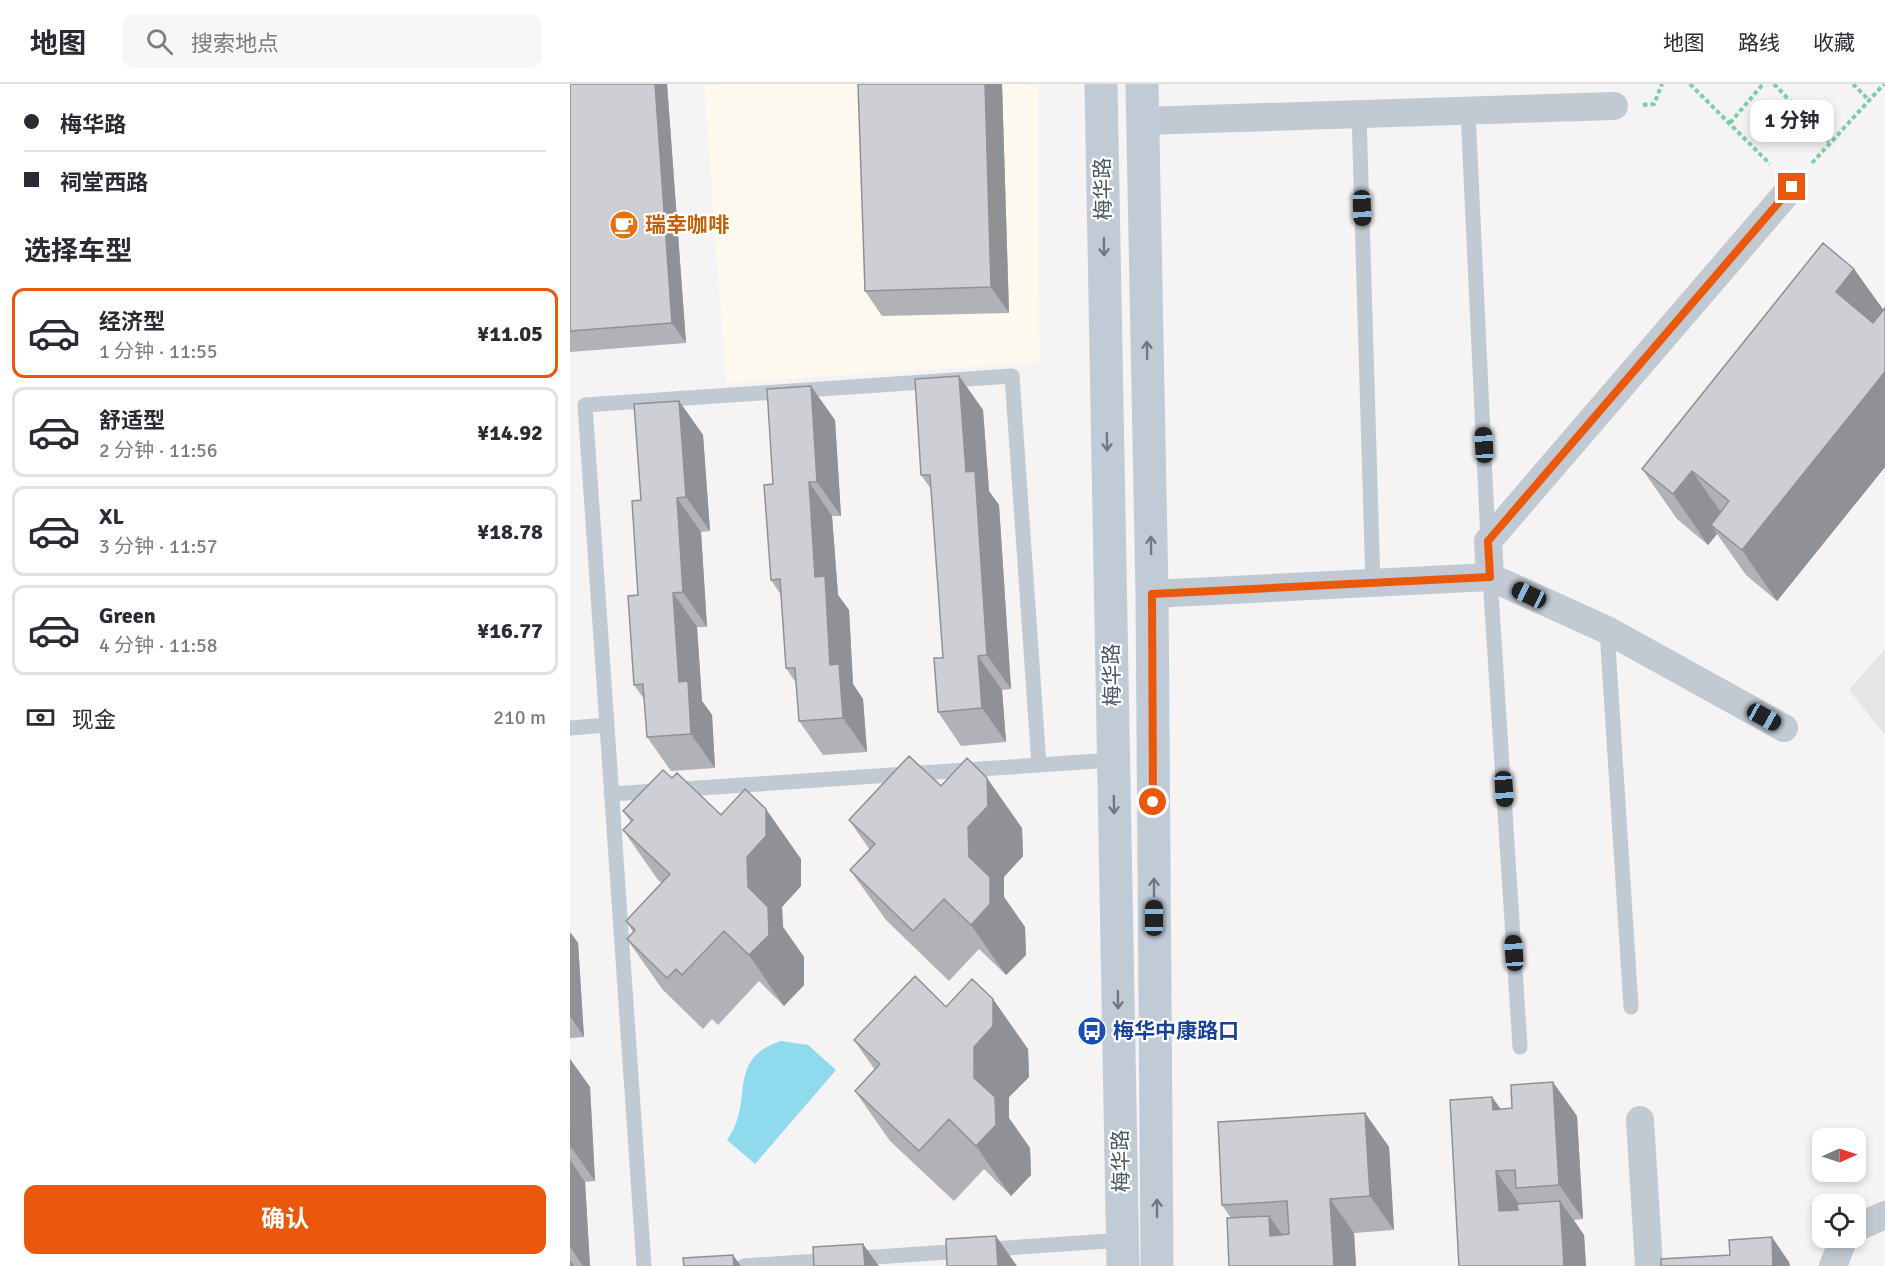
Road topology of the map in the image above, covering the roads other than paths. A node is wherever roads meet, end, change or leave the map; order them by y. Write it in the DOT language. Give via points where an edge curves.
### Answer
graph roads {
  1 [pos="1101,84"];
  2 [pos="1142,84"];
  3 [pos="1614,106"];
  4 [pos="1468,111"];
  5 [pos="1359,114"];
  6 [pos="1142,120"];
  7 [pos="1792,187"];
  8 [pos="1488,541"];
  9 [pos="1490,577"];
  10 [pos="1373,585"];
  11 [pos="1152,594"];
  12 [pos="1607,630"];
  13 [pos="607,726"];
  14 [pos="570,728"];
  15 [pos="1784,728"];
  16 [pos="1113,760"];
  17 [pos="1039,765"];
  18 [pos="611,794"];
  19 [pos="1631,1006"];
  20 [pos="1520,1047"];
  21 [pos="1640,1120"];
  22 [pos="1885,1215"];
  23 [pos="1866,1224"];
  24 [pos="1840,1248"];
  25 [pos="1123,1253"];
  26 [pos="644,1266"];
  27 [pos="744,1266"];
  28 [pos="1157,1266"];
  29 [pos="1649,1266"];
  30 [pos="1833,1266"];
  1 -- 16 [label="main road, 梅华路, one-way"];
  2 -- 6 [label="main road, 梅华路"];
  3 -- 4 [label="street"];
  4 -- 5 [label="street"];
  4 -- 8 [label="lane"];
  5 -- 6 [label="street"];
  5 -- 10 [label="lane"];
  11 -- 6 [label="main road, 梅华路, one-way"];
  7 -- 8 [label="street"];
  8 -- 9 [label="street"];
  9 -- 10 [label="street"];
  9 -- 12 [label="street"];
  9 -- 20 [label="lane"];
  10 -- 11 [label="street"];
  28 -- 11 [label="main road, 梅华路, one-way"];
  12 -- 15 [label="street"];
  12 -- 19 [label="lane"];
  13 -- 14 [label="lane"];
  13 -- 17 [label="lane" via="585,405 1012,376"];
  13 -- 18 [label="lane"];
  16 -- 17 [label="lane"];
  16 -- 25 [label="main road, 梅华路, one-way"];
  17 -- 18 [label="lane"];
  18 -- 26 [label="lane"];
  21 -- 29 [label="street"];
  22 -- 23 [label="street"];
  24 -- 30 [label="street"];
  25 -- 27 [label="lane"];
}
